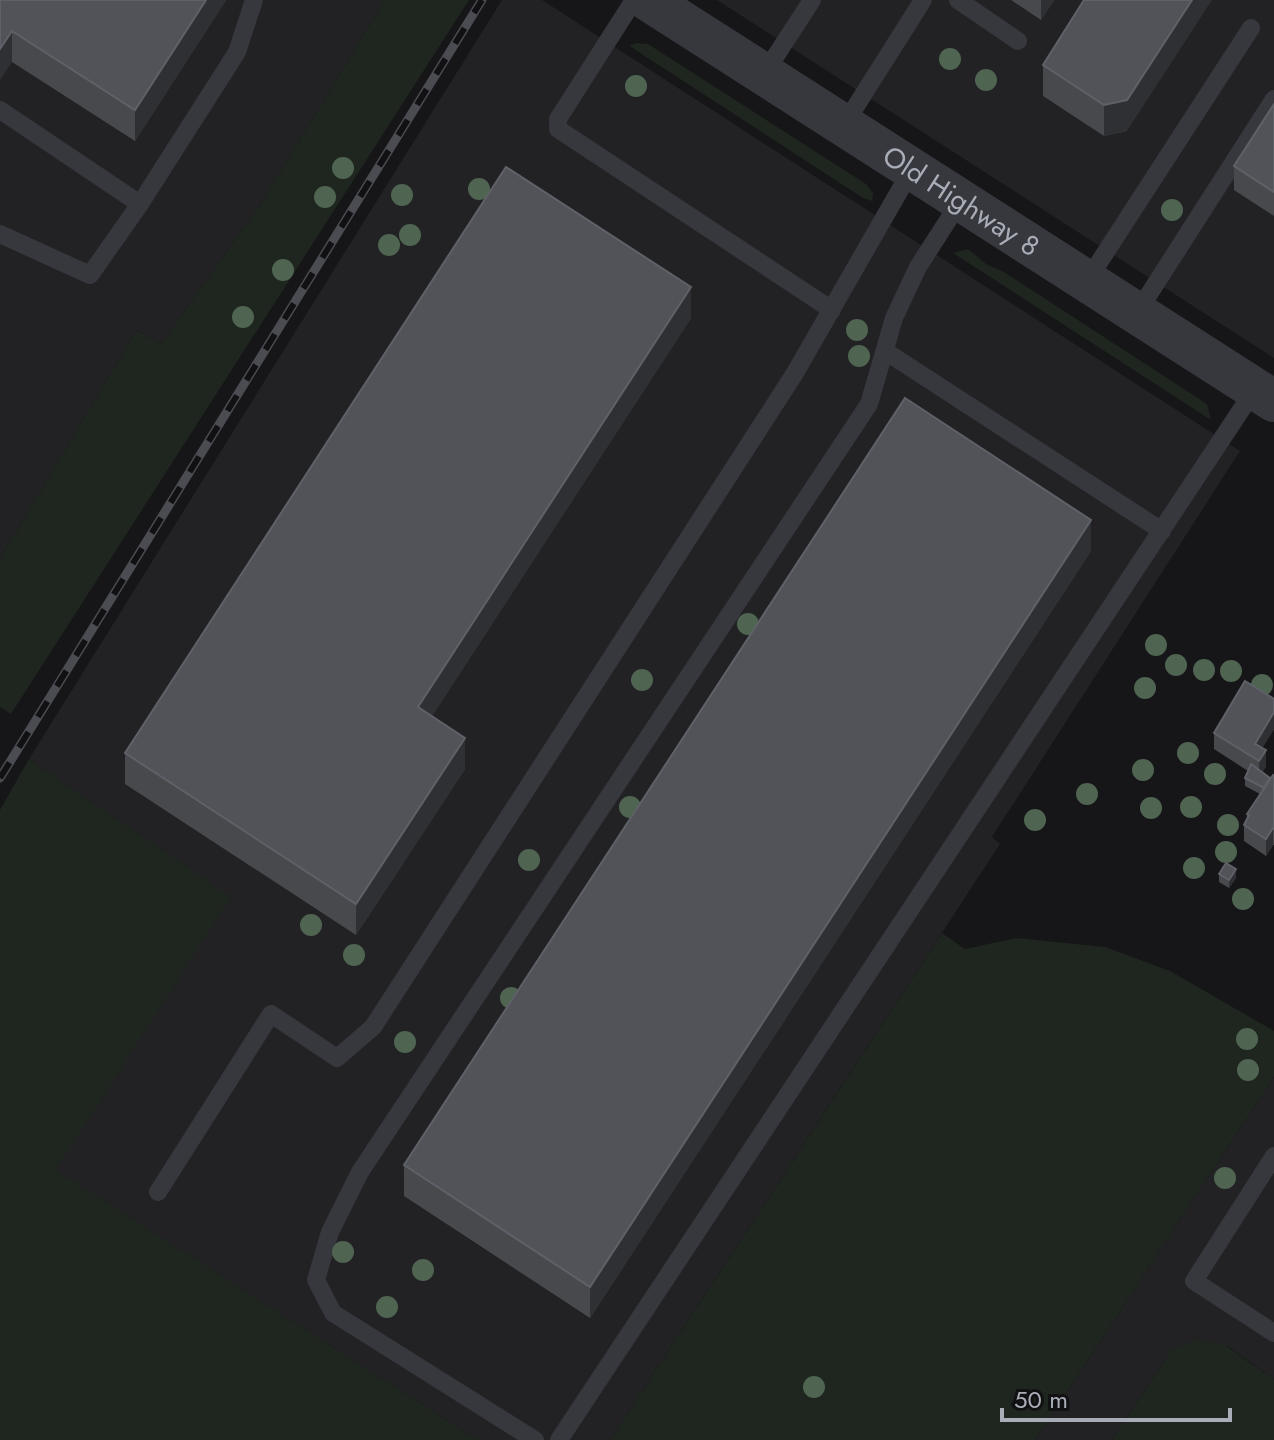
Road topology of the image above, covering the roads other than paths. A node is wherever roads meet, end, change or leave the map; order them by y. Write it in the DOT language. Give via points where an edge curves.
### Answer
graph roads {
  1 [pos="254,0"];
  2 [pos="634,0"];
  3 [pos="648,0"];
  4 [pos="812,0"];
  5 [pos="923,0"];
  6 [pos="958,0"];
  7 [pos="1251,28"];
  8 [pos="1018,41"];
  9 [pos="764,74"];
  10 [pos="1274,99"];
  11 [pos="0,110"];
  12 [pos="844,125"];
  13 [pos="912,169"];
  14 [pos="961,200"];
  15 [pos="140,204"];
  16 [pos="0,234"];
  17 [pos="1087,281"];
  18 [pos="832,310"];
  19 [pos="1137,313"];
  20 [pos="885,351"];
  21 [pos="1264,395"];
  22 [pos="1162,531"];
  23 [pos="1274,1156"];
  24 [pos="158,1192"];
  25 [pos="1274,1333"];
  26 [pos="535,1440"];
  27 [pos="559,1440"];
  1 -- 15 [label="lane" via="237,52"];
  2 -- 18 [label="lane" via="558,119 558,129"];
  3 -- 9 [label="street, Old Highway 8"];
  4 -- 9 [label="lane"];
  5 -- 12 [label="lane"];
  6 -- 8 [label="lane"];
  7 -- 17 [label="lane"];
  9 -- 12 [label="street, Old Highway 8"];
  10 -- 19 [label="lane"];
  11 -- 15 [label="lane"];
  12 -- 13 [label="street, Old Highway 8"];
  13 -- 14 [label="street, Old Highway 8"];
  13 -- 18 [label="lane"];
  14 -- 17 [label="street, Old Highway 8"];
  14 -- 20 [label="lane" via="918,267"];
  15 -- 16 [label="lane" via="90,275"];
  17 -- 19 [label="street, Old Highway 8"];
  18 -- 24 [label="lane" via="373,1027 337,1058 271,1014"];
  19 -- 21 [label="street, Old Highway 8"];
  20 -- 22 [label="lane"];
  20 -- 26 [label="lane" via="869,404 360,1172 330,1232 316,1280 333,1313"];
  21 -- 22 [label="lane"];
  22 -- 27 [label="lane"];
  23 -- 25 [label="lane" via="1194,1281"];
}
